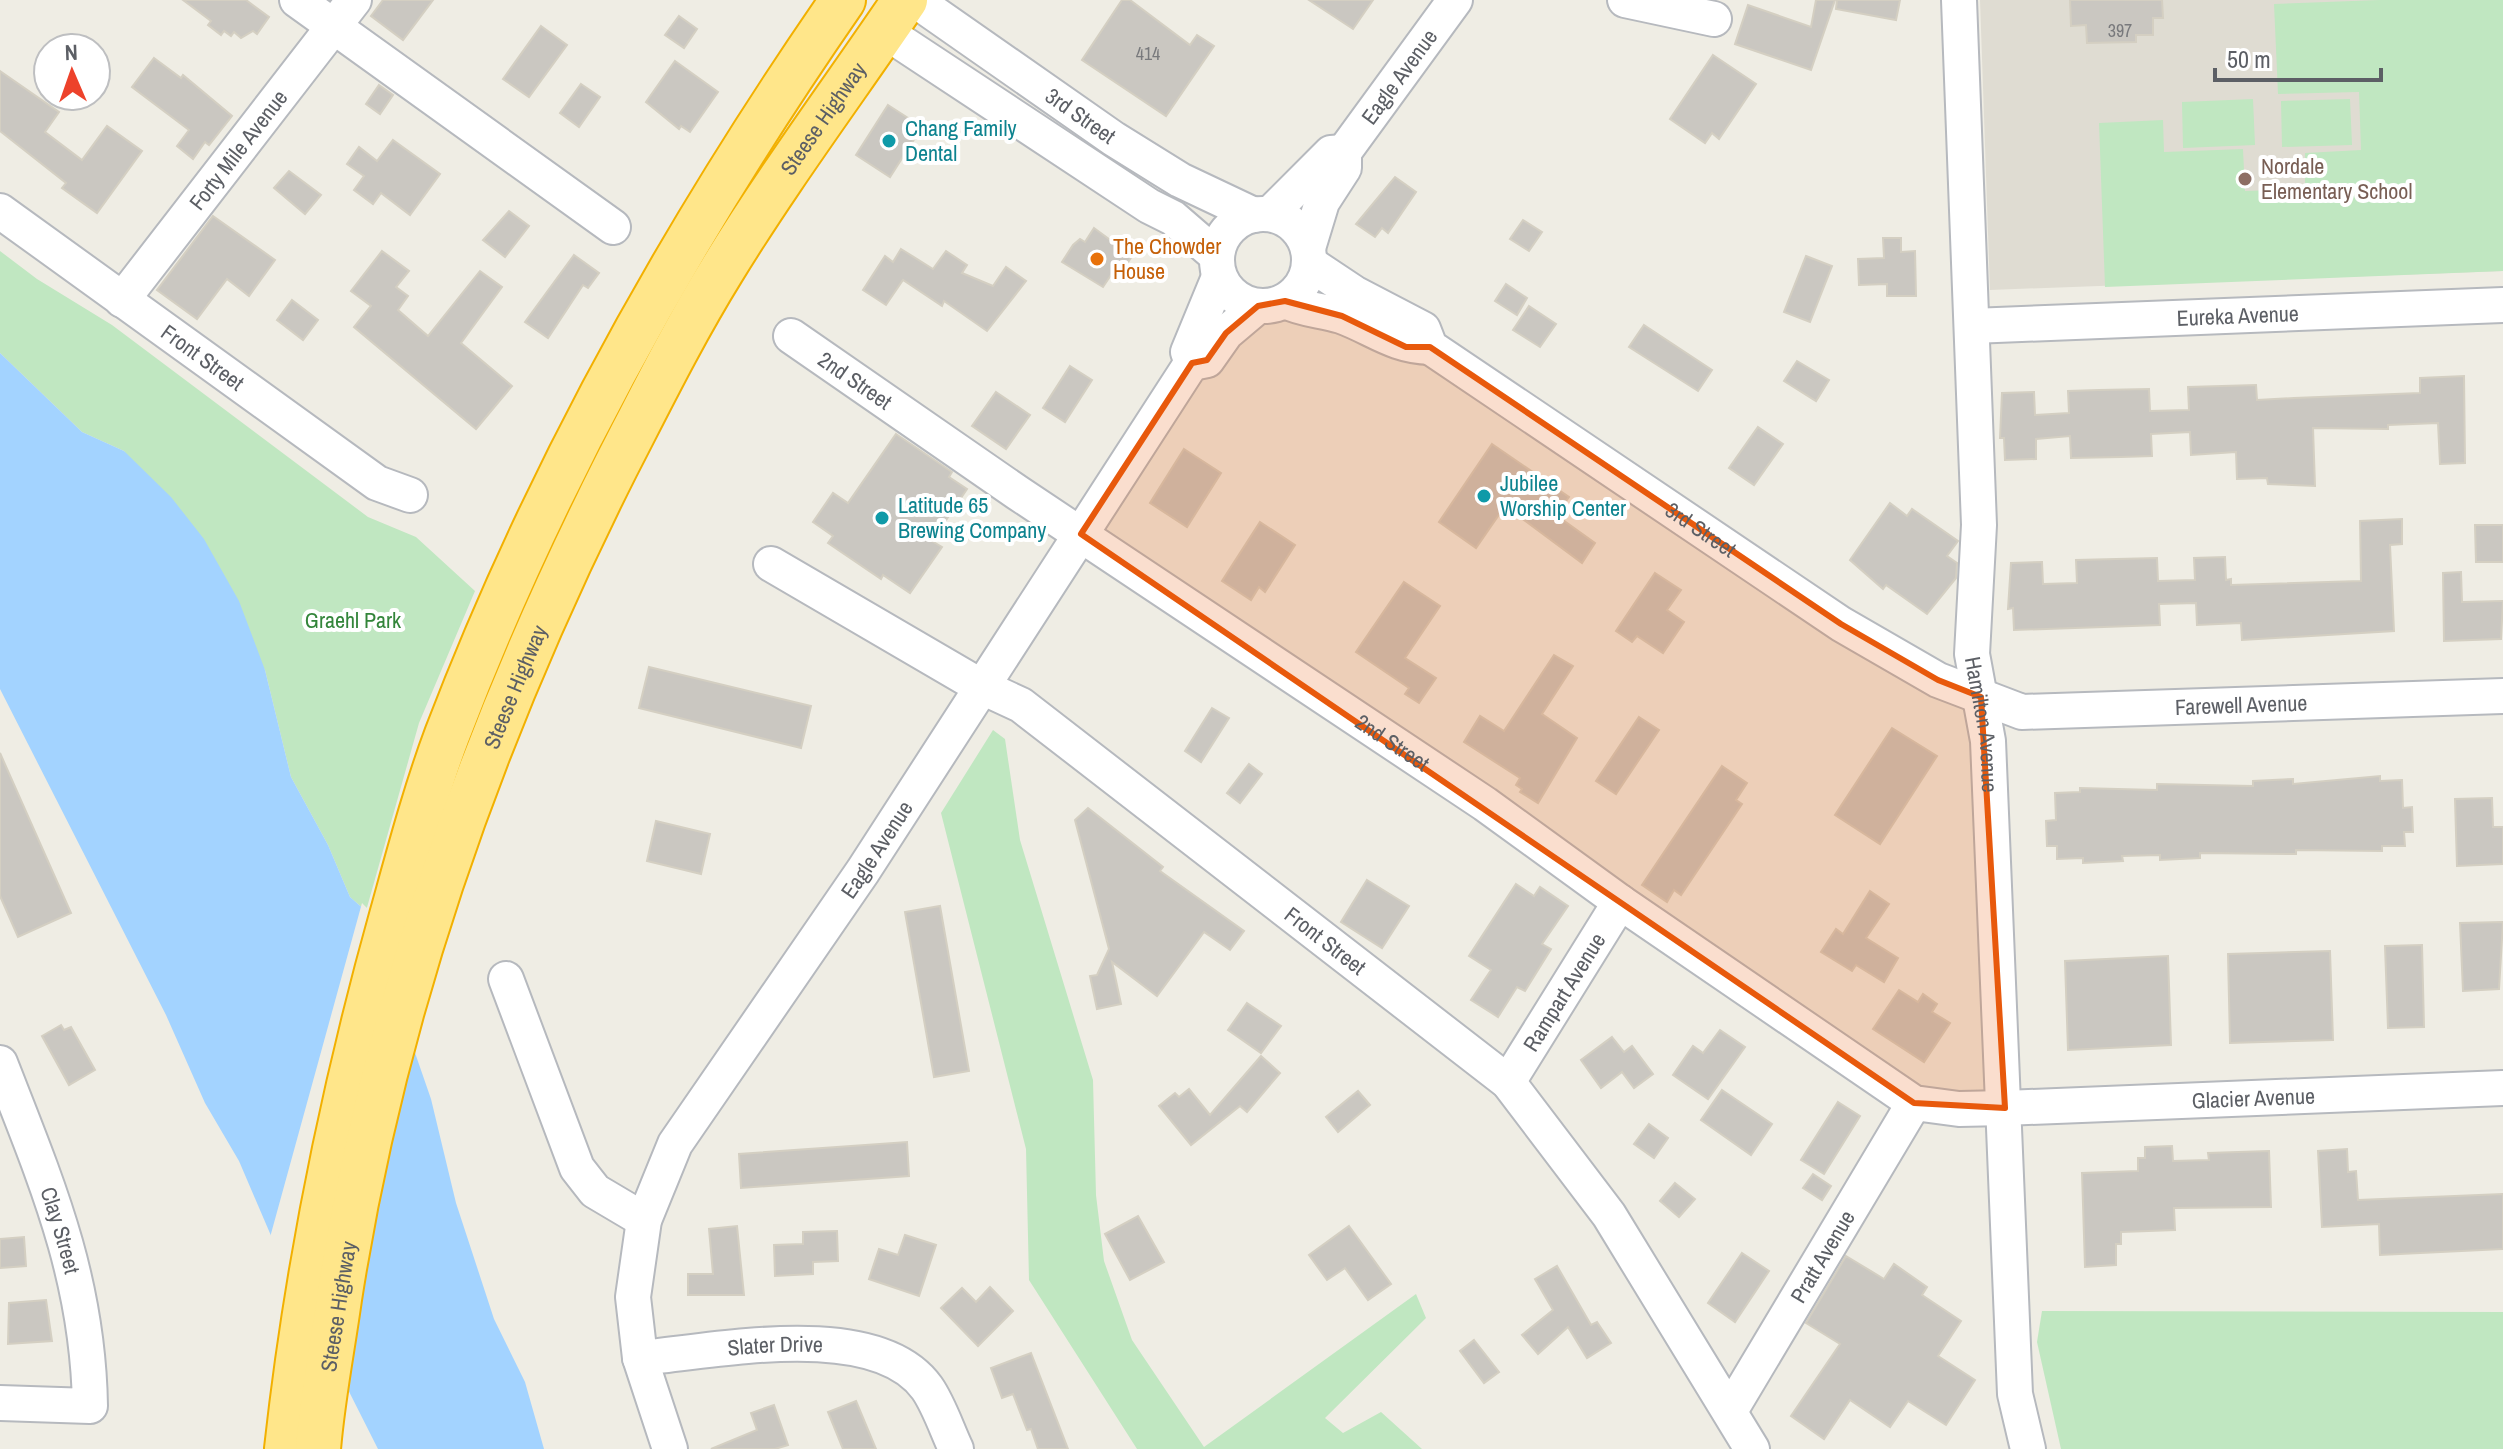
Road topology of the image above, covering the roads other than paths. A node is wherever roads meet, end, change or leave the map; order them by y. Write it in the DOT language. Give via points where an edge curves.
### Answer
graph roads {
  1 [pos="297,0"];
  2 [pos="843,0"];
  3 [pos="915,0"];
  4 [pos="1455,0"];
  5 [pos="1625,0"];
  6 [pos="1959,0"];
  7 [pos="344,14"];
  8 [pos="894,16"];
  9 [pos="1714,19"];
  10 [pos="1344,152"];
  11 [pos="0,211"];
  12 [pos="1262,215"];
  13 [pos="613,227"];
  14 [pos="1308,255"];
  15 [pos="1218,266"];
  16 [pos="122,300"];
  17 [pos="1271,304"];
  18 [pos="2503,305"];
  19 [pos="1972,326"];
  20 [pos="791,336"];
  21 [pos="1430,347"];
  22 [pos="1192,363"];
  23 [pos="410,495"];
  24 [pos="1081,534"];
  25 [pos="771,564"];
  26 [pos="980,686"];
  27 [pos="2503,696"];
  28 [pos="1981,697"];
  29 [pos="1620,902"];
  30 [pos="506,979"];
  31 [pos="0,1063"];
  32 [pos="1508,1082"];
  33 [pos="2503,1088"];
  34 [pos="1914,1103"];
  35 [pos="2005,1108"];
  36 [pos="644,1220"];
  37 [pos="640,1358"];
  38 [pos="0,1403"];
  39 [pos="1730,1411"];
  40 [pos="308,1442"];
  41 [pos="670,1449"];
  42 [pos="956,1449"];
  43 [pos="1752,1449"];
  44 [pos="2028,1449"];
  1 -- 7 [label="street"];
  2 -- 40 [label="highway, Steese Highway" via="685,248 596,407 534,528 447,736 351,1070 322,1205 293,1391"];
  3 -- 12 [label="street, 3rd Street" via="1180,180"];
  4 -- 10 [label="street, Eagle Avenue"];
  5 -- 9 [label="street"];
  6 -- 19 [label="street, Hamilton Avenue"];
  7 -- 13 [label="street"];
  7 -- 16 [label="street, Forty Mile Avenue"];
  8 -- 15 [label="street, 3rd Street" via="1136,198 1173,218"];
  8 -- 40 [label="highway, Steese Highway" via="722,269 675,351 563,572 479,776 437,891 391,1046 355,1196"];
  10 -- 12 [label="street, Eagle Avenue" via="1331,153"];
  10 -- 14 [label="street, Eagle Avenue" via="1344,168 1322,202"];
  11 -- 16 [label="street, Front Street"];
  12 -- 14 [label="street" via="1294,226"];
  12 -- 15 [label="street" via="1233,225 1219,244"];
  14 -- 17 [label="street" via="1297,292"];
  14 -- 21 [label="street, 3rd Street" via="1354,293 1423,329"];
  15 -- 17 [label="street" via="1234,297"];
  15 -- 22 [label="street, Eagle Avenue" via="1188,352"];
  16 -- 23 [label="street, Front Street" via="377,483"];
  17 -- 21 [label="street, 3rd Street" via="1342,316 1406,347"];
  17 -- 22 [label="street, Eagle Avenue" via="1226,333 1207,360"];
  18 -- 19 [label="street, Eureka Avenue"];
  19 -- 28 [label="street, Hamilton Avenue" via="1979,525 1972,654"];
  20 -- 24 [label="street, 2nd Street"];
  21 -- 28 [label="street, 3rd Street" via="1841,624 1938,680"];
  22 -- 24 [label="street, Eagle Avenue"];
  24 -- 26 [label="street, Eagle Avenue"];
  24 -- 29 [label="street, 2nd Street" via="1485,804"];
  25 -- 26 [label="street, Front Street"];
  26 -- 32 [label="street, Front Street" via="1021,705"];
  26 -- 36 [label="street, Eagle Avenue" via="863,871 675,1144"];
  27 -- 28 [label="street, Farewell Avenue" via="2022,712"];
  28 -- 35 [label="street, Hamilton Avenue" via="1988,741"];
  29 -- 32 [label="street, Rampart Avenue"];
  29 -- 34 [label="street, 2nd Street"];
  30 -- 36 [label="street" via="577,1168 595,1191"];
  31 -- 38 [label="street, Clay Street" via="74,1268 85,1315 90,1406"];
  32 -- 39 [label="street, Front Street" via="1609,1215"];
  33 -- 35 [label="street, Glacier Avenue"];
  34 -- 35 [label="street, 2nd Street"];
  34 -- 39 [label="street, Pratt Avenue"];
  35 -- 44 [label="street, Hamilton Avenue" via="2015,1394"];
  36 -- 37 [label="street, Eagle Avenue" via="633,1297"];
  37 -- 41 [label="street"];
  37 -- 42 [label="street, Slater Drive" via="840,1345 890,1357 926,1387"];
  39 -- 43 [label="street, Front Street"];
}
